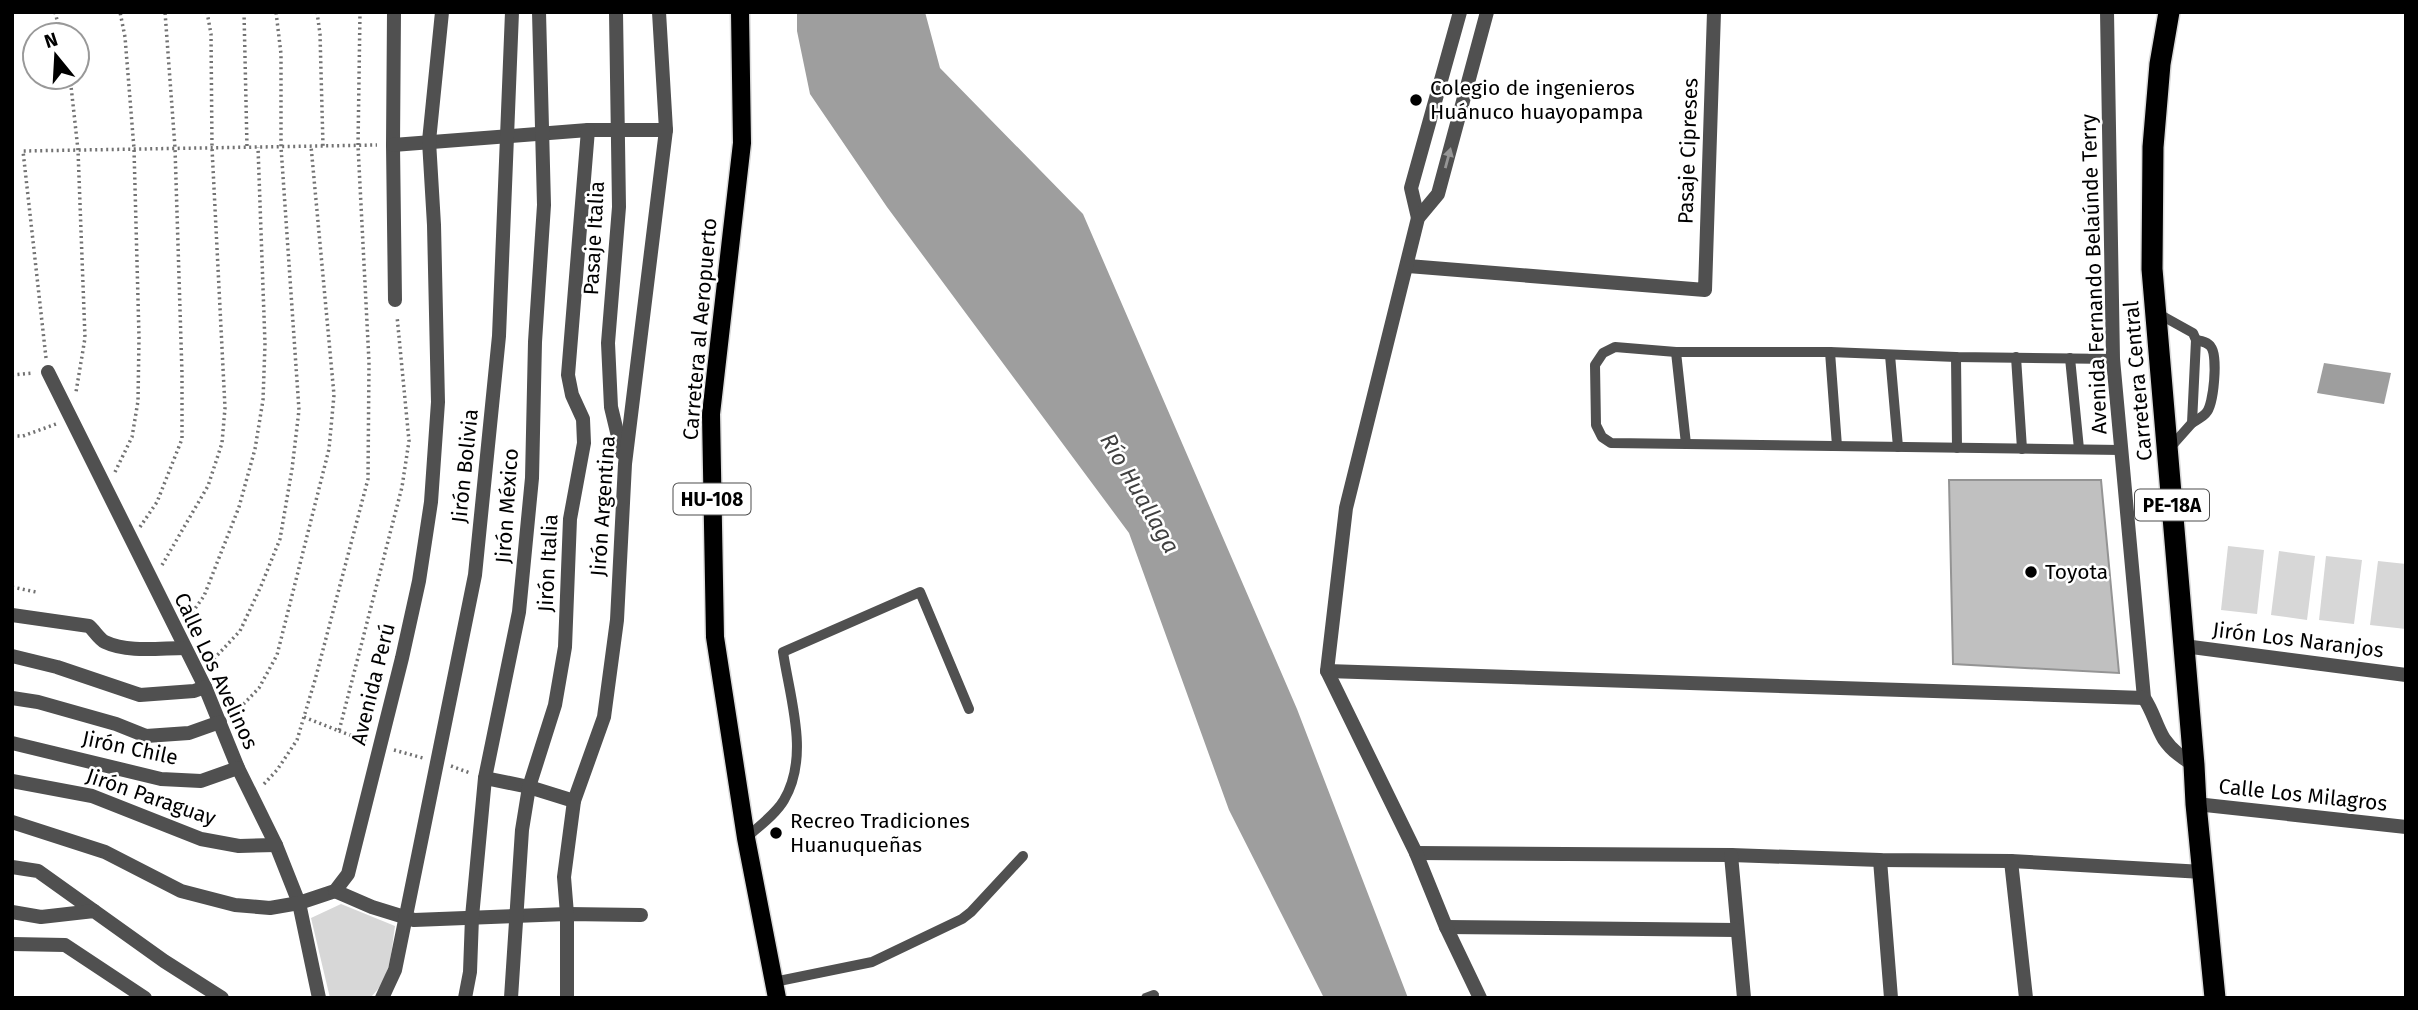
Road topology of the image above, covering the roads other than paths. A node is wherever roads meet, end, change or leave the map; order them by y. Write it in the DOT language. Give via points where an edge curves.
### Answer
graph roads {
  1 [pos="394,12"];
  2 [pos="442,12"];
  3 [pos="512,12"];
  4 [pos="539,12"];
  5 [pos="616,12"];
  6 [pos="659,12"];
  7 [pos="740,12"];
  8 [pos="1460,12"];
  9 [pos="1487,12"];
  10 [pos="1714,12"];
  11 [pos="2107,12"];
  12 [pos="2169,12"];
  13 [pos="588,130"];
  14 [pos="619,130"];
  15 [pos="666,130"];
  16 [pos="542,133"];
  17 [pos="507,135"];
  18 [pos="429,141"];
  19 [pos="393,145"];
  20 [pos="1419,218"];
  21 [pos="1408,266"];
  22 [pos="396,300"];
  23 [pos="2157,313"];
  24 [pos="2196,340"];
  25 [pos="1676,352"];
  26 [pos="1830,352"];
  27 [pos="1890,355"];
  28 [pos="1956,357"];
  29 [pos="2016,357"];
  30 [pos="2070,358"];
  31 [pos="2113,359"];
  32 [pos="48,372"];
  33 [pos="2192,423"];
  34 [pos="1686,444"];
  35 [pos="1837,446"];
  36 [pos="1898,447"];
  37 [pos="1957,448"];
  38 [pos="2022,449"];
  39 [pos="2079,449"];
  40 [pos="2121,450"];
  41 [pos="2168,450"];
  42 [pos="625,464"];
  43 [pos="12,615"];
  44 [pos="2184,646"];
  45 [pos="185,648"];
  46 [pos="12,656"];
  47 [pos="1327,671"];
  48 [pos="2406,675"];
  49 [pos="202,681"];
  50 [pos="12,698"];
  51 [pos="2144,698"];
  52 [pos="969,709"];
  53 [pos="220,722"];
  54 [pos="12,743"];
  55 [pos="2194,765"];
  56 [pos="237,768"];
  57 [pos="485,778"];
  58 [pos="12,781"];
  59 [pos="529,787"];
  60 [pos="574,800"];
  61 [pos="2196,804"];
  62 [pos="12,822"];
  63 [pos="2406,827"];
  64 [pos="746,838"];
  65 [pos="276,845"];
  66 [pos="1416,853"];
  67 [pos="1731,855"];
  68 [pos="1023,856"];
  69 [pos="1880,860"];
  70 [pos="2011,861"];
  71 [pos="12,867"];
  72 [pos="2203,872"];
  73 [pos="335,891"];
  74 [pos="299,903"];
  75 [pos="94,911"];
  76 [pos="12,912"];
  77 [pos="567,914"];
  78 [pos="518,915"];
  79 [pos="641,915"];
  80 [pos="405,917"];
  81 [pos="472,917"];
  82 [pos="1446,927"];
  83 [pos="1736,930"];
  84 [pos="12,944"];
  85 [pos="775,990"];
  86 [pos="2216,996"];
  87 [pos="145,998"];
  88 [pos="222,998"];
  89 [pos="319,998"];
  90 [pos="383,998"];
  91 [pos="465,998"];
  92 [pos="511,998"];
  93 [pos="567,998"];
  94 [pos="1480,998"];
  95 [pos="1744,998"];
  96 [pos="1891,998"];
  97 [pos="2026,998"];
  1 -- 19 [label="street"];
  2 -- 18 [label="street, Avenida Perú"];
  3 -- 17 [label="street, Jirón Bolivia"];
  4 -- 16 [label="street, Jirón México"];
  5 -- 14 [label="street, Pasaje Italia"];
  6 -- 15 [label="street, Jirón Argentina"];
  7 -- 64 [label="main road, Carretera al Aeropuerto / HU-108" via="742,143 710,414 715,637"];
  8 -- 20 [label="street" via="1411,188"];
  20 -- 9 [label="street, one-way" via="1438,194"];
  10 -- 21 [label="street, Pasaje Cipreses" via="1705,290"];
  11 -- 31 [label="street, Avenida Fernando Belaúnde Terry"];
  12 -- 23 [label="highway, Carretera Central / PE-18A" via="2152,147 2152,269"];
  13 -- 14 [label="street"];
  13 -- 16 [label="street"];
  13 -- 59 [label="street, Jirón Italia" via="568,375 583,419 584,443 570,519 565,648 555,705"];
  14 -- 15 [label="street"];
  14 -- 42 [label="street, Pasaje Italia" via="619,207 608,343 611,407"];
  15 -- 42 [label="street, Jirón Argentina"];
  16 -- 17 [label="street"];
  16 -- 57 [label="street, Jirón México" via="544,205 534,342 532,478 519,612"];
  17 -- 18 [label="street"];
  17 -- 80 [label="street, Jirón Bolivia" via="499,336 475,575"];
  18 -- 19 [label="street"];
  18 -- 73 [label="street, Avenida Perú" via="438,402 431,502 419,581 348,874"];
  19 -- 22 [label="street"];
  20 -- 21 [label="street"];
  21 -- 47 [label="street" via="1346,508"];
  23 -- 24 [label="lane" via="2193,333"];
  23 -- 41 [label="highway, Carretera Central / PE-18A"];
  24 -- 33 [label="lane"];
  24 -- 33 [label="lane" via="2212,347 2214,360 2212,401 2207,413"];
  25 -- 26 [label="lane"];
  25 -- 34 [label="lane"];
  25 -- 34 [label="lane" via="1615,347 1603,353 1595,365 1596,425 1611,443"];
  26 -- 27 [label="lane"];
  26 -- 35 [label="lane"];
  27 -- 28 [label="lane"];
  27 -- 36 [label="lane"];
  28 -- 29 [label="lane"];
  28 -- 37 [label="lane"];
  29 -- 30 [label="lane"];
  29 -- 38 [label="lane"];
  30 -- 31 [label="lane"];
  30 -- 39 [label="lane"];
  31 -- 40 [label="street, Avenida Fernando Belaúnde Terry"];
  32 -- 45 [label="street, Calle Los Avelinos"];
  33 -- 41 [label="lane"];
  34 -- 35 [label="lane"];
  35 -- 36 [label="lane"];
  36 -- 37 [label="lane"];
  37 -- 38 [label="lane"];
  38 -- 39 [label="lane"];
  39 -- 40 [label="lane"];
  40 -- 51 [label="street, Avenida Fernando Belaúnde Terry"];
  41 -- 44 [label="highway, Carretera Central / PE-18A"];
  42 -- 60 [label="street, Jirón Argentina" via="617,620 604,717"];
  43 -- 45 [label="street" via="89,626 102,641 117,645"];
  44 -- 48 [label="street, Jirón Los Naranjos"];
  44 -- 55 [label="highway, Carretera Central / PE-18A"];
  45 -- 49 [label="street, Calle Los Avelinos"];
  46 -- 49 [label="street" via="140,695 194,691"];
  47 -- 51 [label="street"];
  47 -- 66 [label="street"];
  49 -- 53 [label="street, Calle Los Avelinos"];
  50 -- 53 [label="street" via="146,736 189,733"];
  51 -- 55 [label="street, Avenida Fernando Belaúnde Terry" via="2164,739"];
  52 -- 64 [label="lane" via="920,592 783,652 798,750 793,782 783,802"];
  53 -- 56 [label="street, Calle Los Avelinos"];
  54 -- 56 [label="street, Jirón Chile" via="161,779 201,781"];
  55 -- 61 [label="highway, Carretera Central / PE-18A"];
  56 -- 65 [label="street, Calle Los Avelinos"];
  57 -- 59 [label="street"];
  57 -- 81 [label="street, Jirón México"];
  58 -- 65 [label="street, Jirón Paraguay" via="92,796 201,839 239,846"];
  59 -- 60 [label="street"];
  59 -- 78 [label="street, Jirón Italia"];
  60 -- 77 [label="street, Jirón Argentina" via="564,877"];
  61 -- 63 [label="street, Calle Los Milagros"];
  61 -- 72 [label="highway, Carretera Central / PE-18A"];
  62 -- 74 [label="street" via="105,852 181,891 235,905 270,908"];
  64 -- 85 [label="main road, Carretera al Aeropuerto / HU-108"];
  65 -- 74 [label="street, Calle Los Avelinos"];
  66 -- 67 [label="street"];
  66 -- 82 [label="street"];
  67 -- 69 [label="street"];
  67 -- 83 [label="street"];
  68 -- 85 [label="lane" via="962,919 872,962"];
  69 -- 70 [label="street"];
  69 -- 96 [label="street"];
  70 -- 72 [label="street"];
  70 -- 97 [label="street"];
  71 -- 75 [label="street" via="38,872"];
  72 -- 86 [label="highway, Carretera Central / PE-18A"];
  73 -- 74 [label="street"];
  73 -- 80 [label="street"];
  74 -- 89 [label="street, Calle Los Avelinos"];
  75 -- 76 [label="street" via="41,917"];
  75 -- 88 [label="street"];
  77 -- 78 [label="street"];
  77 -- 79 [label="street"];
  77 -- 93 [label="street, Jirón Argentina"];
  78 -- 81 [label="street"];
  78 -- 92 [label="street, Jirón Italia"];
  80 -- 81 [label="street"];
  80 -- 90 [label="street, Jirón Bolivia" via="395,970"];
  81 -- 91 [label="street, Jirón México"];
  82 -- 83 [label="street"];
  82 -- 94 [label="street"];
  83 -- 95 [label="street"];
  84 -- 87 [label="street" via="72,948"];
}
